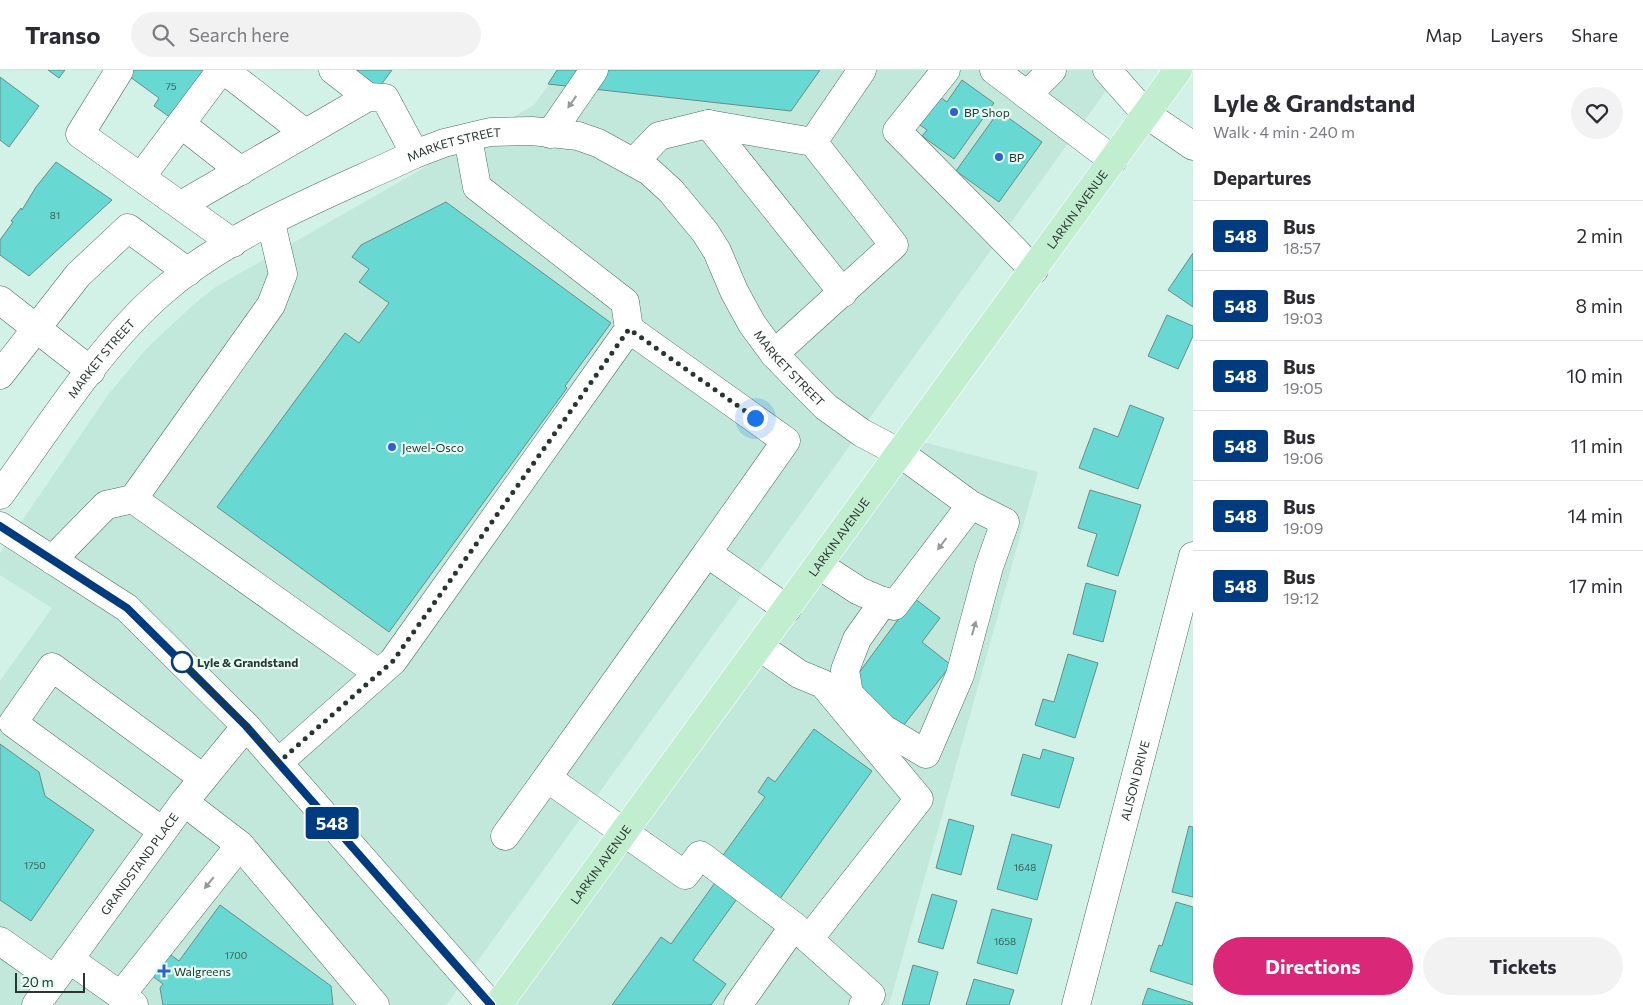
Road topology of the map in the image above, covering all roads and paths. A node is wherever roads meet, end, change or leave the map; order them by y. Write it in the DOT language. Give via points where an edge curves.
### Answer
graph roads {
  1 [pos="223,70"];
  2 [pos="333,70"];
  3 [pos="594,70"];
  4 [pos="862,70"];
  5 [pos="946,70"];
  6 [pos="994,70"];
  7 [pos="1052,70"];
  8 [pos="1107,70"];
  9 [pos="1178,70"];
  10 [pos="119,71"];
  11 [pos="1026,95"];
  12 [pos="368,97"];
  13 [pos="1146,114"];
  14 [pos="181,124"];
  15 [pos="708,124"];
  16 [pos="305,133"];
  17 [pos="550,134"];
  18 [pos="468,138"];
  19 [pos="813,142"];
  20 [pos="1193,146"];
  21 [pos="416,154"];
  22 [pos="1113,160"];
  23 [pos="634,162"];
  24 [pos="241,171"];
  25 [pos="141,177"];
  26 [pos="180,206"];
  27 [pos="271,223"];
  28 [pos="233,243"];
  29 [pos="1034,270"];
  30 [pos="188,272"];
  31 [pos="843,293"];
  32 [pos="0,300"];
  33 [pos="37,329"];
  34 [pos="629,329"];
  35 [pos="774,354"];
  36 [pos="91,371"];
  37 [pos="0,375"];
  38 [pos="900,453"];
  39 [pos="0,496"];
  40 [pos="133,499"];
  41 [pos="971,505"];
  42 [pos="0,526"];
  43 [pos="707,553"];
  44 [pos="1193,556"];
  45 [pos="52,560"];
  46 [pos="819,565"];
  47 [pos="889,603"];
  48 [pos="787,609"];
  49 [pos="760,647"];
  50 [pos="378,674"];
  51 [pos="246,726"];
  52 [pos="279,762"];
  53 [pos="202,778"];
  54 [pos="547,778"];
  55 [pos="184,802"];
  56 [pos="162,832"];
  57 [pos="625,832"];
  58 [pos="505,836"];
  59 [pos="240,845"];
  60 [pos="802,932"];
  61 [pos="0,940"];
  62 [pos="62,969"];
  63 [pos="128,1000"];
  64 [pos="36,1005"];
  65 [pos="375,1005"];
  66 [pos="491,1005"];
  67 [pos="498,1005"];
  68 [pos="738,1005"];
  69 [pos="863,1005"];
  70 [pos="1076,1005"];
  1 -- 14 [label="street"];
  1 -- 16 [label="street"];
  2 -- 12 [label="street"];
  3 -- 17 [label="street, one-way"];
  4 -- 19 [label="street"];
  5 -- 29 [label="street" via="897,131"];
  6 -- 11 [label="street"];
  7 -- 11 [label="street"];
  8 -- 13 [label="street"];
  9 -- 13 [label="main road, LARKIN AVENUE"];
  10 -- 25 [label="street" via="80,134"];
  11 -- 22 [label="street"];
  12 -- 16 [label="street"];
  12 -- 21 [label="street" via="385,98"];
  13 -- 20 [label="street"];
  13 -- 22 [label="main road, LARKIN AVENUE"];
  14 -- 24 [label="street"];
  14 -- 25 [label="street"];
  15 -- 19 [label="street"];
  15 -- 23 [label="street" via="659,136"];
  15 -- 31 [label="street"];
  16 -- 24 [label="street"];
  17 -- 18 [label="street, MARKET STREET" via="490,132"];
  17 -- 23 [label="street, MARKET STREET" via="578,136"];
  18 -- 21 [label="street, MARKET STREET"];
  18 -- 34 [label="street" via="477,186 624,302"];
  19 -- 31 [label="street" via="894,245"];
  21 -- 27 [label="street, MARKET STREET"];
  22 -- 29 [label="main road, LARKIN AVENUE"];
  23 -- 35 [label="street, MARKET STREET" via="671,191 700,226 717,251 742,308"];
  24 -- 26 [label="street"];
  25 -- 26 [label="street"];
  26 -- 28 [label="street"];
  27 -- 28 [label="street, MARKET STREET"];
  27 -- 40 [label="street" via="282,274 271,305"];
  28 -- 30 [label="street, MARKET STREET"];
  29 -- 38 [label="main road, LARKIN AVENUE"];
  30 -- 33 [label="street" via="128,228 78,276"];
  30 -- 36 [label="street, MARKET STREET" via="162,291 126,327"];
  31 -- 35 [label="street"];
  32 -- 33 [label="street"];
  33 -- 36 [label="street"];
  33 -- 37 [label="street"];
  34 -- 43 [label="street" via="786,441"];
  34 -- 50 [label="street" via="393,661"];
  35 -- 38 [label="street, MARKET STREET" via="826,407 862,433"];
  36 -- 39 [label="street, MARKET STREET"];
  38 -- 41 [label="street, MARKET STREET"];
  38 -- 46 [label="main road, LARKIN AVENUE"];
  40 -- 45 [label="street" via="106,505"];
  40 -- 50 [label="street"];
  41 -- 47 [label="street, one-way"];
  47 -- 41 [label="street, MARKET STREET, one-way" via="857,639 845,670 849,694 884,729 926,754 960,675 989,567 1005,522"];
  42 -- 45 [label="street"];
  43 -- 48 [label="street"];
  43 -- 54 [label="street"];
  44 -- 70 [label="street, ALISON DRIVE"];
  45 -- 51 [label="street" via="127,608"];
  46 -- 47 [label="street" via="859,591"];
  46 -- 48 [label="main road, LARKIN AVENUE"];
  48 -- 49 [label="main road, LARKIN AVENUE"];
  49 -- 57 [label="main road, LARKIN AVENUE"];
  49 -- 60 [label="street" via="799,674 823,684 919,799"];
  50 -- 52 [label="street"];
  51 -- 52 [label="street"];
  51 -- 53 [label="street, GRANDSTAND PLACE"];
  52 -- 66 [label="street"];
  53 -- 55 [label="street, GRANDSTAND PLACE"];
  53 -- 56 [label="street" via="52,667 13,723"];
  54 -- 57 [label="street"];
  54 -- 58 [label="street"];
  55 -- 56 [label="street, GRANDSTAND PLACE"];
  55 -- 59 [label="street"];
  56 -- 62 [label="street, GRANDSTAND PLACE"];
  57 -- 60 [label="street" via="685,875 700,855"];
  57 -- 67 [label="main road, LARKIN AVENUE"];
  59 -- 63 [label="street, one-way"];
  59 -- 65 [label="street"];
  60 -- 68 [label="street"];
  60 -- 69 [label="street" via="871,995"];
  61 -- 62 [label="street"];
  62 -- 63 [label="street"];
  62 -- 64 [label="street, GRANDSTAND PLACE"];
}
